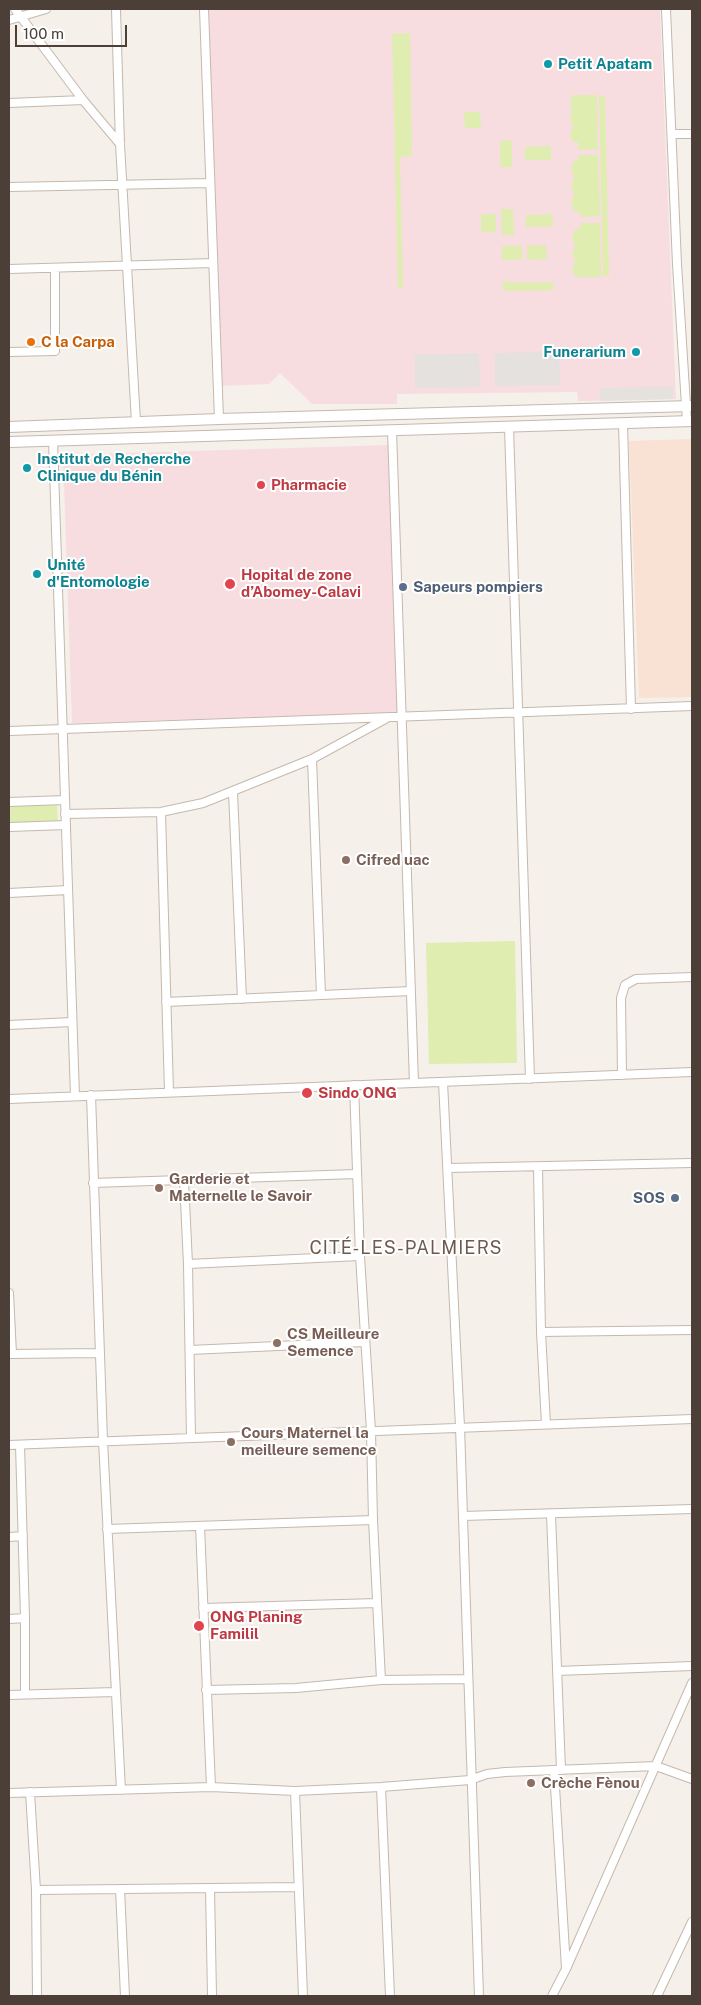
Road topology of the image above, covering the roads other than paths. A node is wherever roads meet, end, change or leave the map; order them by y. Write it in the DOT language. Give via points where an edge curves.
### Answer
graph roads {
  1 [pos="16,9"];
  2 [pos="46,9"];
  3 [pos="116,9"];
  4 [pos="204,9"];
  5 [pos="666,9"];
  6 [pos="23,17"];
  7 [pos="9,20"];
  8 [pos="83,100"];
  9 [pos="9,103"];
  10 [pos="672,134"];
  11 [pos="692,134"];
  12 [pos="120,144"];
  13 [pos="210,183"];
  14 [pos="123,185"];
  15 [pos="9,187"];
  16 [pos="214,263"];
  17 [pos="128,266"];
  18 [pos="55,268"];
  19 [pos="9,269"];
  20 [pos="9,352"];
  21 [pos="689,406"];
  22 [pos="220,419"];
  23 [pos="690,421"];
  24 [pos="136,422"];
  25 [pos="623,424"];
  26 [pos="9,427"];
  27 [pos="509,427"];
  28 [pos="392,430"];
  29 [pos="53,440"];
  30 [pos="9,442"];
  31 [pos="692,706"];
  32 [pos="631,709"];
  33 [pos="518,712"];
  34 [pos="402,716"];
  35 [pos="389,717"];
  36 [pos="62,729"];
  37 [pos="9,732"];
  38 [pos="312,759"];
  39 [pos="233,792"];
  40 [pos="65,800"];
  41 [pos="9,802"];
  42 [pos="161,812"];
  43 [pos="65,814"];
  44 [pos="66,825"];
  45 [pos="9,827"];
  46 [pos="68,890"];
  47 [pos="9,893"];
  48 [pos="692,977"];
  49 [pos="411,991"];
  50 [pos="321,995"];
  51 [pos="242,999"];
  52 [pos="166,1002"];
  53 [pos="72,1022"];
  54 [pos="9,1025"];
  55 [pos="692,1072"];
  56 [pos="622,1075"];
  57 [pos="530,1079"];
  58 [pos="444,1082"];
  59 [pos="414,1083"];
  60 [pos="354,1085"];
  61 [pos="169,1092"];
  62 [pos="75,1096"];
  63 [pos="91,1096"];
  64 [pos="9,1098"];
  65 [pos="692,1163"];
  66 [pos="538,1166"];
  67 [pos="448,1168"];
  68 [pos="356,1174"];
  69 [pos="184,1180"];
  70 [pos="93,1183"];
  71 [pos="360,1256"];
  72 [pos="188,1264"];
  73 [pos="9,1294"];
  74 [pos="692,1330"];
  75 [pos="542,1332"];
  76 [pos="365,1342"];
  77 [pos="190,1350"];
  78 [pos="99,1353"];
  79 [pos="10,1354"];
  80 [pos="692,1419"];
  81 [pos="546,1424"];
  82 [pos="460,1427"];
  83 [pos="371,1431"];
  84 [pos="191,1438"];
  85 [pos="103,1441"];
  86 [pos="9,1445"];
  87 [pos="20,1445"];
  88 [pos="692,1509"];
  89 [pos="551,1514"];
  90 [pos="463,1516"];
  91 [pos="373,1520"];
  92 [pos="200,1526"];
  93 [pos="107,1529"];
  94 [pos="23,1536"];
  95 [pos="9,1537"];
  96 [pos="377,1603"];
  97 [pos="203,1608"];
  98 [pos="9,1618"];
  99 [pos="25,1618"];
  100 [pos="692,1666"];
  101 [pos="557,1671"];
  102 [pos="468,1679"];
  103 [pos="381,1680"];
  104 [pos="692,1683"];
  105 [pos="206,1690"];
  106 [pos="115,1692"];
  107 [pos="25,1694"];
  108 [pos="9,1695"];
  109 [pos="656,1766"];
  110 [pos="557,1770"];
  111 [pos="692,1779"];
  112 [pos="470,1780"];
  113 [pos="211,1787"];
  114 [pos="381,1788"];
  115 [pos="121,1790"];
  116 [pos="294,1791"];
  117 [pos="30,1792"];
  118 [pos="9,1793"];
  119 [pos="298,1887"];
  120 [pos="210,1888"];
  121 [pos="120,1889"];
  122 [pos="36,1890"];
  123 [pos="692,1922"];
  124 [pos="566,1969"];
  125 [pos="37,1996"];
  126 [pos="125,1996"];
  127 [pos="212,1996"];
  128 [pos="303,1996"];
  129 [pos="390,1996"];
  130 [pos="479,1996"];
  131 [pos="552,1996"];
  132 [pos="657,1996"];
  1 -- 6 [label="street"];
  2 -- 6 [label="street"];
  3 -- 12 [label="street"];
  4 -- 13 [label="street"];
  5 -- 10 [label="street"];
  6 -- 7 [label="street"];
  6 -- 8 [label="street"];
  8 -- 9 [label="street"];
  8 -- 12 [label="street"];
  10 -- 11 [label="street"];
  10 -- 21 [label="street" via="677,264"];
  12 -- 14 [label="street"];
  13 -- 14 [label="street"];
  13 -- 16 [label="street"];
  14 -- 15 [label="street"];
  14 -- 17 [label="street"];
  16 -- 17 [label="street"];
  16 -- 22 [label="street"];
  17 -- 18 [label="street"];
  17 -- 24 [label="street"];
  18 -- 19 [label="street"];
  18 -- 20 [label="street" via="55,351"];
  21 -- 22 [label="street"];
  21 -- 23 [label="street"];
  22 -- 24 [label="street"];
  23 -- 25 [label="street"];
  24 -- 26 [label="street"];
  25 -- 27 [label="street"];
  25 -- 32 [label="street"];
  27 -- 28 [label="street"];
  27 -- 33 [label="street"];
  28 -- 29 [label="street"];
  28 -- 34 [label="street"];
  29 -- 30 [label="street"];
  29 -- 36 [label="street"];
  31 -- 32 [label="street"];
  32 -- 33 [label="street"];
  33 -- 34 [label="street"];
  33 -- 57 [label="street"];
  34 -- 35 [label="street"];
  34 -- 49 [label="street"];
  35 -- 36 [label="street"];
  35 -- 38 [label="street"];
  36 -- 37 [label="street"];
  36 -- 40 [label="street"];
  38 -- 39 [label="street"];
  38 -- 50 [label="street"];
  39 -- 42 [label="street" via="203,803"];
  39 -- 51 [label="street"];
  40 -- 41 [label="street"];
  40 -- 43 [label="street"];
  42 -- 43 [label="street"];
  42 -- 52 [label="street"];
  43 -- 44 [label="street"];
  44 -- 45 [label="street"];
  44 -- 46 [label="street"];
  46 -- 47 [label="street"];
  46 -- 53 [label="street"];
  48 -- 56 [label="street" via="636,979 625,985 621,998"];
  49 -- 50 [label="street"];
  49 -- 59 [label="street"];
  50 -- 51 [label="street"];
  51 -- 52 [label="street"];
  52 -- 61 [label="street"];
  53 -- 54 [label="street"];
  53 -- 62 [label="street"];
  55 -- 56 [label="street"];
  56 -- 57 [label="street"];
  57 -- 58 [label="street"];
  58 -- 59 [label="street"];
  58 -- 67 [label="street"];
  59 -- 60 [label="street"];
  60 -- 61 [label="street"];
  60 -- 68 [label="street"];
  61 -- 63 [label="street"];
  62 -- 63 [label="street"];
  62 -- 64 [label="street"];
  63 -- 70 [label="street"];
  65 -- 66 [label="street"];
  66 -- 67 [label="street"];
  66 -- 75 [label="street"];
  67 -- 82 [label="street"];
  68 -- 69 [label="street"];
  68 -- 71 [label="street"];
  69 -- 70 [label="street"];
  69 -- 72 [label="street"];
  70 -- 78 [label="street"];
  71 -- 72 [label="street"];
  71 -- 76 [label="street"];
  72 -- 77 [label="street"];
  73 -- 79 [label="street"];
  74 -- 75 [label="street"];
  75 -- 81 [label="street"];
  76 -- 77 [label="street"];
  76 -- 83 [label="street"];
  77 -- 84 [label="street"];
  78 -- 79 [label="street"];
  78 -- 85 [label="street"];
  80 -- 81 [label="street"];
  81 -- 82 [label="street"];
  82 -- 83 [label="street"];
  82 -- 90 [label="street"];
  83 -- 84 [label="street"];
  83 -- 91 [label="street"];
  84 -- 85 [label="street"];
  85 -- 87 [label="street"];
  85 -- 93 [label="street"];
  86 -- 87 [label="street"];
  87 -- 94 [label="street"];
  88 -- 89 [label="street"];
  89 -- 90 [label="street"];
  89 -- 101 [label="street"];
  90 -- 102 [label="street"];
  91 -- 92 [label="street"];
  91 -- 96 [label="street"];
  92 -- 93 [label="street"];
  92 -- 97 [label="street"];
  93 -- 106 [label="street"];
  94 -- 95 [label="street"];
  94 -- 99 [label="street"];
  96 -- 97 [label="street"];
  96 -- 103 [label="street"];
  97 -- 105 [label="street"];
  98 -- 99 [label="street"];
  99 -- 107 [label="street"];
  100 -- 101 [label="street"];
  101 -- 110 [label="street"];
  102 -- 103 [label="street"];
  102 -- 112 [label="street"];
  103 -- 105 [label="street" via="296,1688"];
  104 -- 109 [label="street"];
  105 -- 113 [label="street"];
  106 -- 107 [label="street"];
  106 -- 115 [label="street"];
  107 -- 108 [label="street"];
  109 -- 110 [label="street"];
  109 -- 111 [label="street"];
  109 -- 124 [label="street"];
  110 -- 112 [label="street" via="487,1774"];
  110 -- 124 [label="street"];
  112 -- 114 [label="street"];
  112 -- 130 [label="street"];
  113 -- 115 [label="street"];
  113 -- 116 [label="street"];
  114 -- 116 [label="street"];
  114 -- 129 [label="street"];
  115 -- 117 [label="street"];
  116 -- 119 [label="street"];
  117 -- 118 [label="street"];
  117 -- 122 [label="street"];
  119 -- 120 [label="street"];
  119 -- 128 [label="street"];
  120 -- 121 [label="street"];
  120 -- 127 [label="street"];
  121 -- 122 [label="street"];
  121 -- 126 [label="street"];
  122 -- 125 [label="street"];
  123 -- 132 [label="street"];
  124 -- 131 [label="street"];
}
